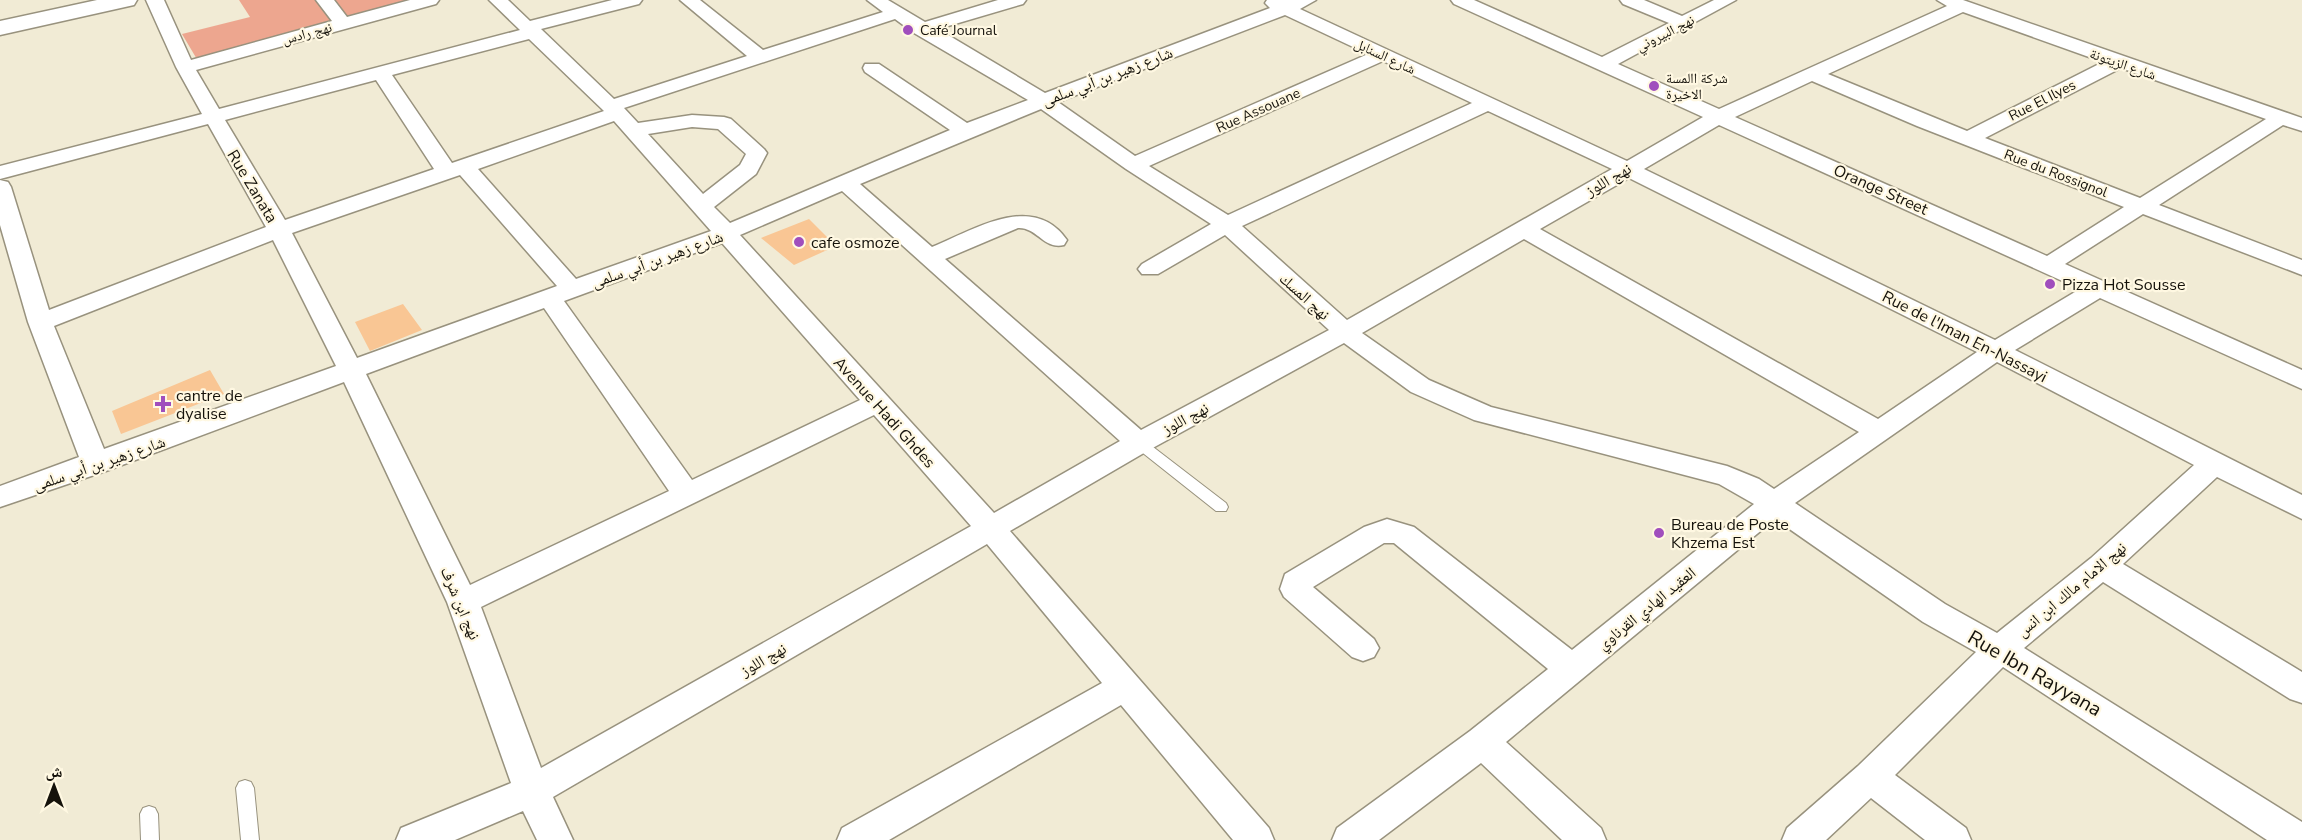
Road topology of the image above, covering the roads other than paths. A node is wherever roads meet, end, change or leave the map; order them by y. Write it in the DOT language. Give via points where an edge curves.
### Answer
graph roads {
  1 [pos="126,0"];
  2 [pos="155,0"];
  3 [pos="325,0"];
  4 [pos="430,0"];
  5 [pos="498,0"];
  6 [pos="633,0"];
  7 [pos="689,0"];
  8 [pos="876,0"];
  9 [pos="1017,0"];
  10 [pos="1307,0"];
  11 [pos="1460,0"];
  12 [pos="1629,0"];
  13 [pos="1727,0"];
  14 [pos="1953,3"];
  15 [pos="1276,4"];
  16 [pos="896,13"];
  17 [pos="1684,23"];
  18 [pos="343,24"];
  19 [pos="0,28"];
  20 [pos="920,29"];
  21 [pos="530,30"];
  22 [pos="1383,55"];
  23 [pos="760,57"];
  24 [pos="2117,62"];
  25 [pos="1603,64"];
  26 [pos="185,67"];
  27 [pos="872,68"];
  28 [pos="382,74"];
  29 [pos="1812,74"];
  30 [pos="1042,100"];
  31 [pos="1486,104"];
  32 [pos="620,116"];
  33 [pos="1720,116"];
  34 [pos="213,119"];
  35 [pos="2292,122"];
  36 [pos="965,131"];
  37 [pos="1968,139"];
  38 [pos="1133,165"];
  39 [pos="454,168"];
  40 [pos="1626,168"];
  41 [pos="0,173"];
  42 [pos="846,183"];
  43 [pos="0,187"];
  44 [pos="2140,206"];
  45 [pos="700,207"];
  46 [pos="1227,224"];
  47 [pos="1522,229"];
  48 [pos="279,230"];
  49 [pos="724,234"];
  50 [pos="1056,240"];
  51 [pos="929,256"];
  52 [pos="2048,265"];
  53 [pos="2302,268"];
  54 [pos="1150,269"];
  55 [pos="2099,288"];
  56 [pos="562,294"];
  57 [pos="40,322"];
  58 [pos="1345,332"];
  59 [pos="1996,351"];
  60 [pos="352,372"];
  61 [pos="2302,380"];
  62 [pos="878,403"];
  63 [pos="1878,430"];
  64 [pos="1139,443"];
  65 [pos="96,464"];
  66 [pos="2213,464"];
  67 [pos="687,495"];
  68 [pos="0,497"];
  69 [pos="1776,502"];
  70 [pos="1221,507"];
  71 [pos="2302,508"];
  72 [pos="992,530"];
  73 [pos="2102,566"];
  74 [pos="463,602"];
  75 [pos="1363,648"];
  76 [pos="2000,649"];
  77 [pos="1572,669"];
  78 [pos="1124,687"];
  79 [pos="2302,689"];
  80 [pos="1482,742"];
  81 [pos="1870,777"];
  82 [pos="246,788"];
  83 [pos="532,790"];
  84 [pos="149,814"];
  85 [pos="150,840"];
  86 [pos="250,840"];
  87 [pos="414,840"];
  88 [pos="555,840"];
  89 [pos="855,840"];
  90 [pos="1256,840"];
  91 [pos="1350,840"];
  92 [pos="1588,840"];
  93 [pos="1800,840"];
  94 [pos="1953,840"];
  95 [pos="2298,840"];
  1 -- 19 [label="street"];
  2 -- 26 [label="street, Rue Zanata"];
  3 -- 18 [label="street"];
  4 -- 18 [label="street, نهج رادس"];
  5 -- 21 [label="street, Avenue Hadi Ghdes"];
  6 -- 21 [label="street"];
  7 -- 23 [label="street"];
  8 -- 16 [label="street, نهج المسك"];
  9 -- 20 [label="street"];
  10 -- 15 [label="street, شارع زهير بن أبي سلمى"];
  11 -- 25 [label="street, Orange Street"];
  12 -- 17 [label="street"];
  13 -- 17 [label="street, نهج البيروني"];
  14 -- 24 [label="street, شارع الزيتونة"];
  14 -- 29 [label="street, نهج اللوز"];
  15 -- 22 [label="street, شارع السنابل"];
  15 -- 30 [label="street, شارع زهير بن أبي سلمى"];
  16 -- 20 [label="street, نهج المسك"];
  16 -- 23 [label="street"];
  17 -- 25 [label="street, نهج البيروني"];
  18 -- 26 [label="street, نهج رادس"];
  20 -- 30 [label="street, نهج المسك"];
  21 -- 28 [label="street"];
  21 -- 32 [label="street, Avenue Hadi Ghdes"];
  22 -- 31 [label="street, شارع السنابل"];
  22 -- 38 [label="street, Rue Assouane"];
  23 -- 32 [label="street"];
  24 -- 35 [label="street, شارع الزيتونة"];
  24 -- 37 [label="street, Rue El Ilyes"];
  25 -- 33 [label="street, Orange Street"];
  26 -- 34 [label="street, Rue Zanata"];
  27 -- 36 [label="street"];
  28 -- 34 [label="street"];
  28 -- 39 [label="street"];
  29 -- 33 [label="street, نهج اللوز"];
  29 -- 37 [label="street, Rue du Rossignol"];
  30 -- 36 [label="street, شارع زهير بن أبي سلمى"];
  30 -- 38 [label="street, نهج المسك"];
  31 -- 40 [label="street, شارع السنابل"];
  31 -- 46 [label="street"];
  32 -- 39 [label="street"];
  32 -- 45 [label="street, Avenue Hadi Ghdes"];
  32 -- 45 [label="street" via="724,123 757,153 748,169"];
  33 -- 40 [label="street, نهج اللوز"];
  33 -- 52 [label="street, Orange Street"];
  34 -- 41 [label="street"];
  34 -- 48 [label="street, Rue Zanata"];
  35 -- 44 [label="street"];
  36 -- 42 [label="street, شارع زهير بن أبي سلمى"];
  37 -- 44 [label="street, Rue du Rossignol"];
  38 -- 46 [label="street, نهج المسك"];
  39 -- 48 [label="street"];
  39 -- 56 [label="street"];
  40 -- 47 [label="street, نهج اللوز"];
  40 -- 59 [label="street, Rue de l'Iman En-Nassayi"];
  42 -- 49 [label="street, شارع زهير بن أبي سلمى"];
  42 -- 51 [label="street"];
  43 -- 57 [label="street"];
  44 -- 52 [label="street"];
  44 -- 53 [label="street, Rue du Rossignol"];
  45 -- 49 [label="street, Avenue Hadi Ghdes"];
  46 -- 54 [label="street"];
  46 -- 58 [label="street, نهج المسك"];
  47 -- 58 [label="street, نهج اللوز"];
  47 -- 63 [label="street"];
  48 -- 57 [label="street"];
  48 -- 60 [label="street, Rue Zanata"];
  49 -- 56 [label="street, شارع زهير بن أبي سلمى"];
  49 -- 62 [label="street, Avenue Hadi Ghdes"];
  50 -- 51 [label="street" via="1035,222 1025,220"];
  51 -- 64 [label="street"];
  52 -- 55 [label="street, Orange Street"];
  55 -- 59 [label="street, العقيد الهادي القرناوي"];
  55 -- 61 [label="street, Orange Street"];
  56 -- 60 [label="street, شارع زهير بن أبي سلمى"];
  56 -- 67 [label="street"];
  57 -- 65 [label="street"];
  58 -- 64 [label="street, نهج اللوز"];
  58 -- 69 [label="street, نهج المسك" via="1420,386 1483,414 1727,476"];
  59 -- 63 [label="street, العقيد الهادي القرناوي"];
  59 -- 66 [label="street, Rue de l'Iman En-Nassayi"];
  60 -- 65 [label="street, شارع زهير بن أبي سلمى"];
  60 -- 74 [label="street, نهج ابن شرف"];
  62 -- 67 [label="street"];
  62 -- 72 [label="street, Avenue Hadi Ghdes"];
  63 -- 69 [label="street, العقيد الهادي القرناوي"];
  64 -- 70 [label="lane"];
  64 -- 72 [label="street, نهج اللوز"];
  65 -- 68 [label="street, شارع زهير بن أبي سلمى"];
  66 -- 71 [label="street, Rue de l'Iman En-Nassayi"];
  66 -- 73 [label="street, نهج الامام مالك ابن انس"];
  67 -- 74 [label="street"];
  69 -- 76 [label="street, Rue Ibn Rayyana" via="1934,612"];
  69 -- 77 [label="street, العقيد الهادي القرناوي"];
  72 -- 78 [label="street, Avenue Hadi Ghdes"];
  72 -- 83 [label="street, نهج اللوز"];
  73 -- 76 [label="street, نهج الامام مالك ابن انس"];
  73 -- 79 [label="street"];
  74 -- 83 [label="street, نهج ابن شرف"];
  75 -- 77 [label="street" via="1295,589 1296,582 1388,530 1404,535"];
  76 -- 81 [label="street, نهج الامام مالك ابن انس"];
  76 -- 95 [label="street, Rue Ibn Rayyana"];
  77 -- 80 [label="street, العقيد الهادي القرناوي"];
  78 -- 89 [label="street"];
  78 -- 90 [label="street, Avenue Hadi Ghdes"];
  80 -- 91 [label="street, العقيد الهادي القرناوي"];
  80 -- 92 [label="street"];
  81 -- 93 [label="street, نهج الامام مالك ابن انس"];
  81 -- 94 [label="street"];
  82 -- 86 [label="lane"];
  83 -- 87 [label="street, نهج اللوز"];
  83 -- 88 [label="street, نهج ابن شرف"];
  84 -- 85 [label="lane"];
}
